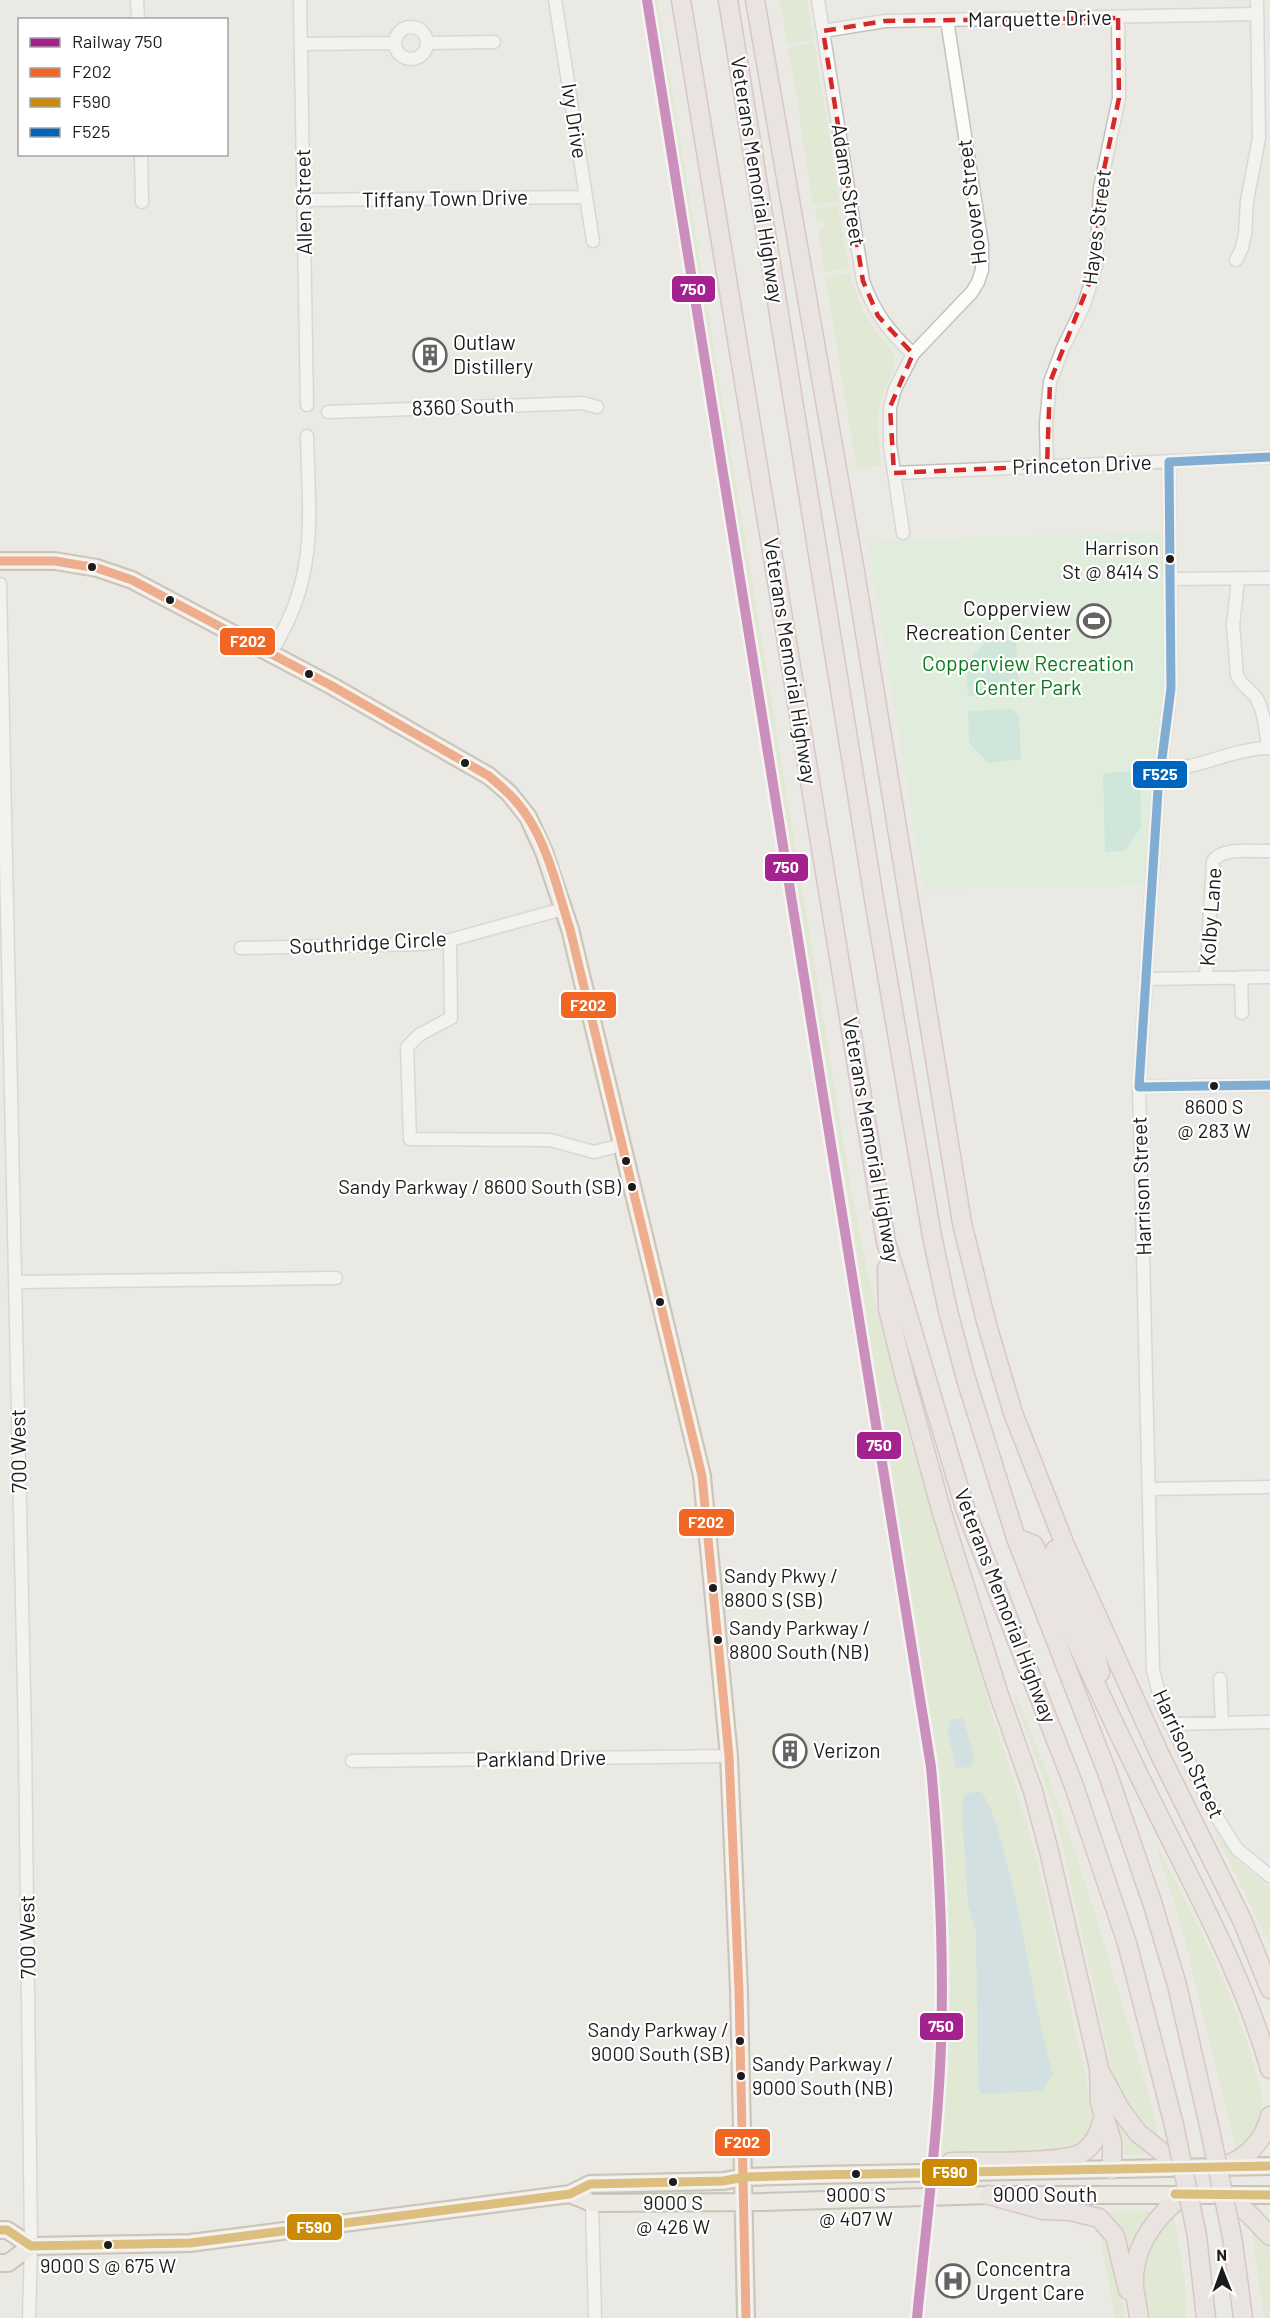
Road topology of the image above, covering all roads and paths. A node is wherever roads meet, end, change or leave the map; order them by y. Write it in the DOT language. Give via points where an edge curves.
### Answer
graph roads {
  1 [pos="137,0"];
  2 [pos="300,0"];
  3 [pos="555,0"];
  4 [pos="681,0"];
  5 [pos="728,0"];
  6 [pos="755,0"];
  7 [pos="818,0"];
  8 [pos="1257,0"];
  9 [pos="1257,14"];
  10 [pos="138,18"];
  11 [pos="1118,18"];
  12 [pos="947,20"];
  13 [pos="823,31"];
  14 [pos="494,42"];
  15 [pos="395,43"];
  16 [pos="427,43"];
  17 [pos="301,44"];
  18 [pos="141,156"];
  19 [pos="586,198"];
  20 [pos="305,200"];
  21 [pos="142,202"];
  22 [pos="593,242"];
  23 [pos="1236,260"];
  24 [pos="913,354"];
  25 [pos="307,405"];
  26 [pos="597,407"];
  27 [pos="328,412"];
  28 [pos="307,436"];
  29 [pos="1270,457"];
  30 [pos="1169,462"];
  31 [pos="1047,466"];
  32 [pos="894,473"];
  33 [pos="903,532"];
  34 [pos="0,561"];
  35 [pos="1270,578"];
  36 [pos="1171,579"];
  37 [pos="1238,579"];
  38 [pos="0,584"];
  39 [pos="271,653"];
  40 [pos="1269,748"];
  41 [pos="1160,769"];
  42 [pos="1270,851"];
  43 [pos="563,909"];
  44 [pos="450,940"];
  45 [pos="241,948"];
  46 [pos="1241,977"];
  47 [pos="1270,977"];
  48 [pos="1206,978"];
  49 [pos="1145,979"];
  50 [pos="1242,1013"];
  51 [pos="1270,1084"];
  52 [pos="1139,1087"];
  53 [pos="622,1145"];
  54 [pos="886,1242"];
  55 [pos="336,1278"];
  56 [pos="16,1282"];
  57 [pos="1000,1371"];
  58 [pos="1270,1487"];
  59 [pos="1149,1489"];
  60 [pos="1016,1538"];
  61 [pos="1220,1679"];
  62 [pos="1112,1718"];
  63 [pos="1270,1722"];
  64 [pos="1222,1723"];
  65 [pos="1170,1724"];
  66 [pos="729,1756"];
  67 [pos="352,1761"];
  68 [pos="1270,1876"];
  69 [pos="1270,1989"];
  70 [pos="1099,2068"];
  71 [pos="1270,2069"];
  72 [pos="1104,2115"];
  73 [pos="1270,2115"];
  74 [pos="1224,2166"];
  75 [pos="1270,2166"];
  76 [pos="1181,2168"];
  77 [pos="1112,2169"];
  78 [pos="945,2172"];
  79 [pos="745,2177"];
  80 [pos="1202,2182"];
  81 [pos="570,2194"];
  82 [pos="1182,2194"];
  83 [pos="1220,2194"];
  84 [pos="989,2195"];
  85 [pos="1270,2195"];
  86 [pos="745,2202"];
  87 [pos="592,2203"];
  88 [pos="0,2230"];
  89 [pos="1270,2236"];
  90 [pos="31,2246"];
  91 [pos="0,2263"];
  92 [pos="29,2318"];
  93 [pos="595,2318"];
  94 [pos="746,2318"];
  95 [pos="1137,2318"];
  96 [pos="1206,2318"];
  97 [pos="1243,2318"];
  1 -- 10 [label="street"];
  2 -- 17 [label="street, Allen Street"];
  3 -- 19 [label="street, Ivy Drive"];
  4 -- 54 [label="highway, Veterans Memorial Highway"];
  5 -- 60 [label="highway, Veterans Memorial Highway" via="932,1236 966,1379"];
  6 -- 57 [label="highway" via="854,566 962,1223"];
  7 -- 13 [label="street, Adams Street"];
  8 -- 9 [label="street"];
  9 -- 11 [label="street, Marquette Drive"];
  9 -- 23 [label="street" via="1259,138 1245,234"];
  11 -- 12 [label="street, Marquette Drive"];
  11 -- 31 [label="street, Hayes Street" via="1119,98 1100,188 1096,266 1084,305 1050,382"];
  12 -- 13 [label="street, Marquette Drive" via="885,21"];
  12 -- 24 [label="street, Hoover Street" via="982,245 982,270 972,292"];
  13 -- 24 [label="street, Adams Street" via="863,281 878,316"];
  14 -- 16 [label="street"];
  15 -- 16 [label="street" via="400,54 412,58 421,54"];
  15 -- 16 [label="street" via="398,33 411,27 421,30"];
  15 -- 17 [label="street"];
  17 -- 20 [label="street, Allen Street"];
  18 -- 21 [label="street"];
  19 -- 20 [label="street, Tiffany Town Drive"];
  19 -- 22 [label="street, Ivy Drive"];
  20 -- 25 [label="street, Allen Street"];
  24 -- 32 [label="street, Hoover Street" via="890,406"];
  26 -- 27 [label="street, 8360 South" via="583,403"];
  28 -- 39 [label="street" via="307,556 298,597"];
  29 -- 30 [label="street, Princeton Drive"];
  30 -- 31 [label="street, Princeton Drive"];
  30 -- 36 [label="street, Harrison Street"];
  31 -- 32 [label="street, Princeton Drive"];
  32 -- 33 [label="street, Hoover Street"];
  34 -- 39 [label="main road" via="55,561 97,568 132,580"];
  35 -- 37 [label="street"];
  36 -- 37 [label="street"];
  36 -- 41 [label="street, Harrison Street" via="1171,688"];
  37 -- 40 [label="street" via="1233,625 1237,675 1239,683 1258,700"];
  38 -- 56 [label="street, 700 West"];
  39 -- 43 [label="main road" via="489,776 509,793 528,817"];
  40 -- 41 [label="street" via="1186,769"];
  41 -- 49 [label="street, Harrison Street"];
  42 -- 48 [label="street, Kolby Lane" via="1216,856 1212,867"];
  43 -- 44 [label="street, Southridge Circle"];
  43 -- 53 [label="main road"];
  44 -- 45 [label="street, Southridge Circle" via="395,946"];
  44 -- 53 [label="street" via="451,1018 419,1035 407,1047 410,1140 550,1140 594,1152"];
  46 -- 47 [label="street"];
  46 -- 48 [label="street"];
  46 -- 50 [label="street"];
  48 -- 49 [label="street"];
  49 -- 52 [label="street, Harrison Street"];
  51 -- 52 [label="street"];
  52 -- 59 [label="street, Harrison Street"];
  53 -- 66 [label="main road" via="702,1476"];
  54 -- 70 [label="highway" via="888,1310 905,1378 942,1513 1036,1801"];
  54 -- 96 [label="highway, Veterans Memorial Highway, bridge" via="965,1508 1074,1786 1126,1943 1174,2126 1197,2236"];
  55 -- 56 [label="street"];
  56 -- 90 [label="street, 700 West"];
  57 -- 62 [label="highway" via="1002,1397 1073,1603 1096,1655"];
  57 -- 69 [label="highway" via="1083,1590 1242,1920"];
  58 -- 59 [label="street"];
  59 -- 65 [label="street, Harrison Street" via="1153,1670"];
  60 -- 62 [label="highway" via="1034,1545"];
  60 -- 97 [label="highway, Veterans Memorial Highway, bridge" via="1107,1772 1152,1902 1182,2006 1210,2130 1233,2242"];
  61 -- 64 [label="street"];
  62 -- 71 [label="highway" via="1216,1929"];
  63 -- 64 [label="street"];
  64 -- 65 [label="street"];
  65 -- 68 [label="street, Harrison Street" via="1224,1831 1238,1849"];
  66 -- 67 [label="street, Parkland Drive"];
  66 -- 79 [label="main road"];
  70 -- 72 [label="highway"];
  70 -- 76 [label="highway" via="1128,2122"];
  72 -- 77 [label="highway" via="1112,2142"];
  72 -- 78 [label="highway" via="1094,2142 1082,2153 1055,2159 951,2162"];
  73 -- 74 [label="highway" via="1267,2127 1250,2151"];
  74 -- 75 [label="main road, 9000 South"];
  74 -- 76 [label="main road, 9000 South"];
  74 -- 80 [label="highway"];
  76 -- 77 [label="main road, 9000 South"];
  76 -- 80 [label="highway"];
  77 -- 78 [label="main road, 9000 South"];
  78 -- 79 [label="main road, 9000 South"];
  79 -- 81 [label="main road, 9000 South" via="723,2181 590,2184"];
  79 -- 86 [label="main road"];
  80 -- 82 [label="highway"];
  80 -- 83 [label="highway"];
  81 -- 87 [label="main road, 9000 South"];
  81 -- 90 [label="main road, 9000 South" via="190,2243"];
  82 -- 83 [label="main road, 9000 South"];
  82 -- 84 [label="main road, 9000 South"];
  82 -- 95 [label="highway" via="1154,2223 1141,2245 1134,2286"];
  83 -- 85 [label="main road, 9000 South"];
  83 -- 89 [label="highway" via="1248,2213"];
  84 -- 86 [label="main road, 9000 South"];
  84 -- 95 [label="highway" via="1043,2210 1099,2218 1119,2247"];
  86 -- 87 [label="main road, 9000 South"];
  86 -- 94 [label="main road"];
  87 -- 93 [label="street"];
  88 -- 90 [label="main road" via="7,2230"];
  90 -- 91 [label="main road"];
  90 -- 92 [label="street, 700 West"];
}
